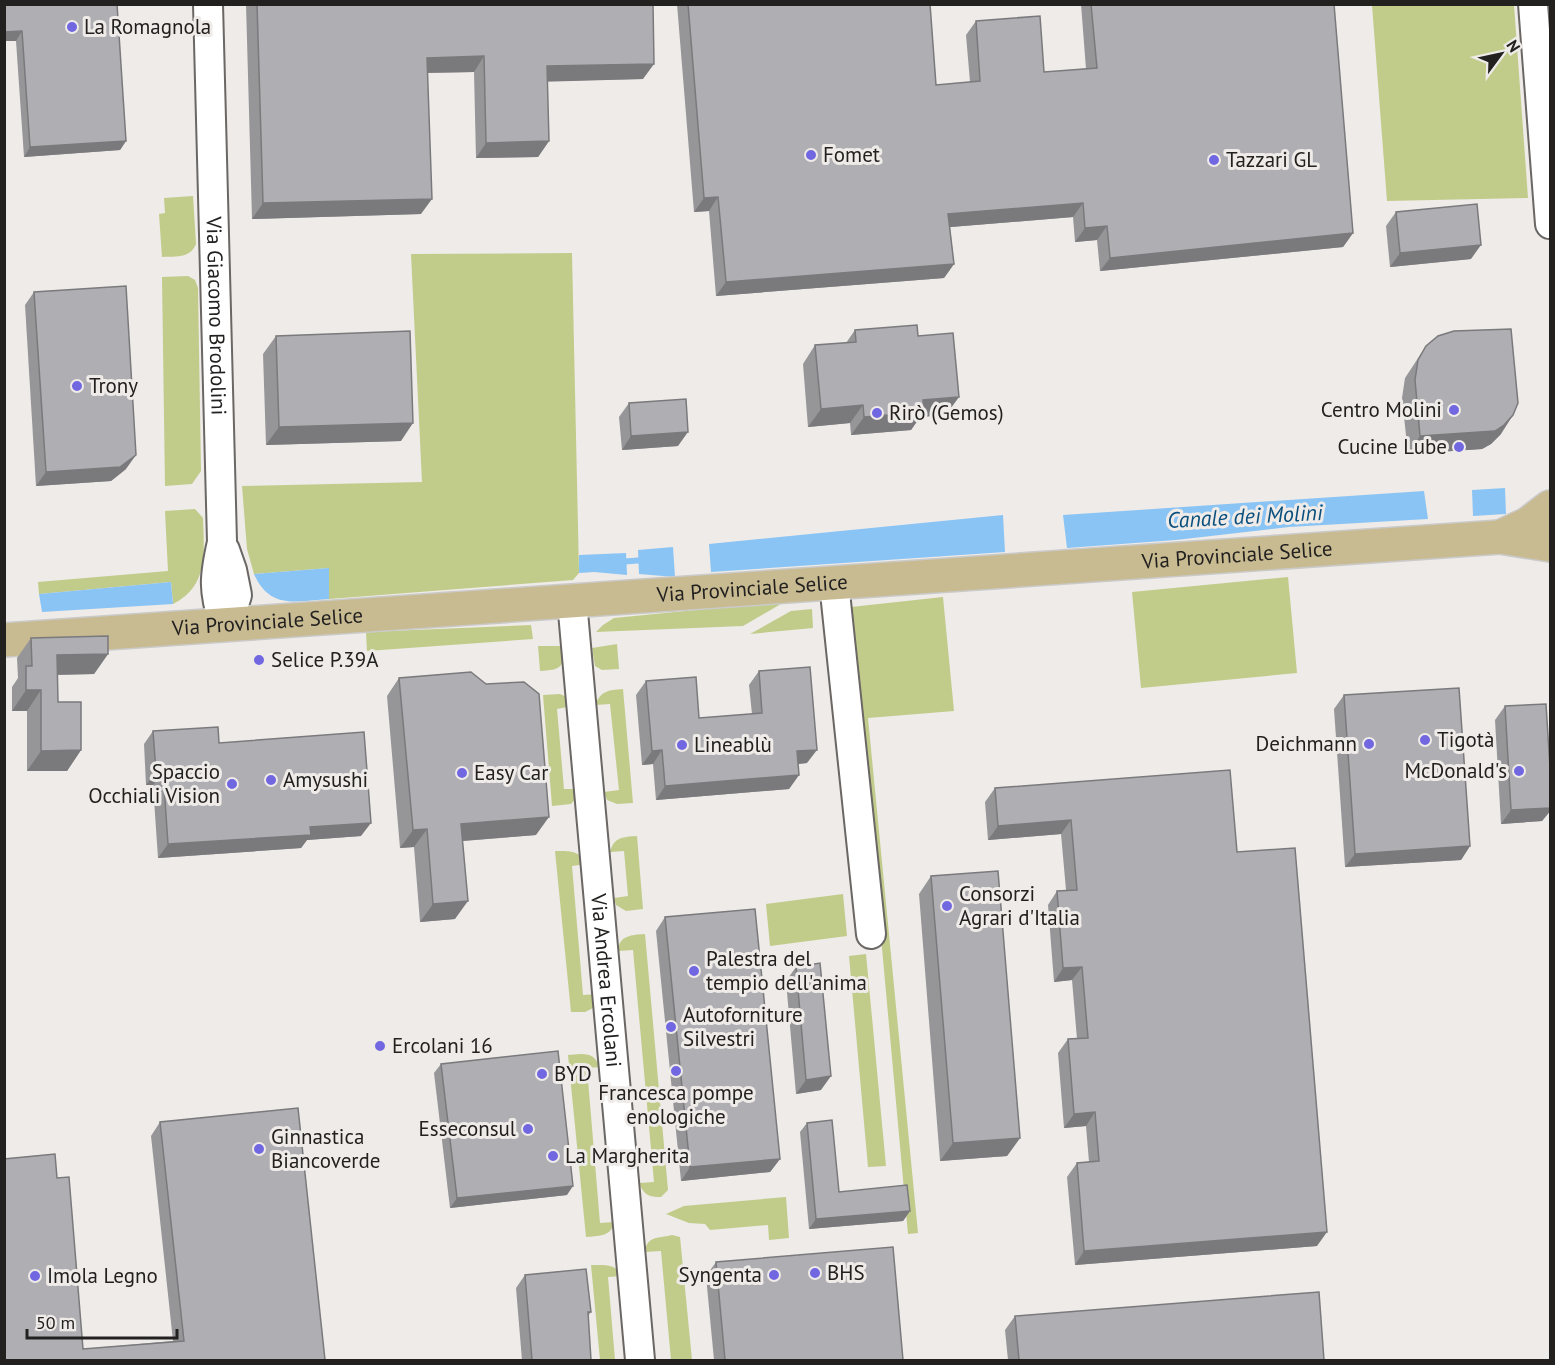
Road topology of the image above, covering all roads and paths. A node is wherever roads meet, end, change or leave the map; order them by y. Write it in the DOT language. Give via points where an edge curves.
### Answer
graph roads {
  1 [pos="208,4"];
  2 [pos="1533,4"];
  3 [pos="1551,224"];
  4 [pos="1551,507"];
  5 [pos="1500,537"];
  6 [pos="1551,545"];
  7 [pos="834,583"];
  8 [pos="572,601"];
  9 [pos="220,614"];
  10 [pos="4,640"];
  11 [pos="871,934"];
  12 [pos="640,1360"];
  1 -- 9 [label="street, Via Giacomo Brodolini" via="222,542 214,575"];
  2 -- 3 [label="street"];
  4 -- 5 [label="main road, Via Provinciale Selice"];
  5 -- 6 [label="main road, Via Provinciale Selice"];
  5 -- 7 [label="main road, Via Provinciale Selice"];
  7 -- 8 [label="main road, Via Provinciale Selice"];
  7 -- 11 [label="street"];
  8 -- 9 [label="main road, Via Provinciale Selice" via="263,622"];
  8 -- 12 [label="street, Via Andrea Ercolani"];
  9 -- 10 [label="main road, Via Provinciale Selice"];
}
